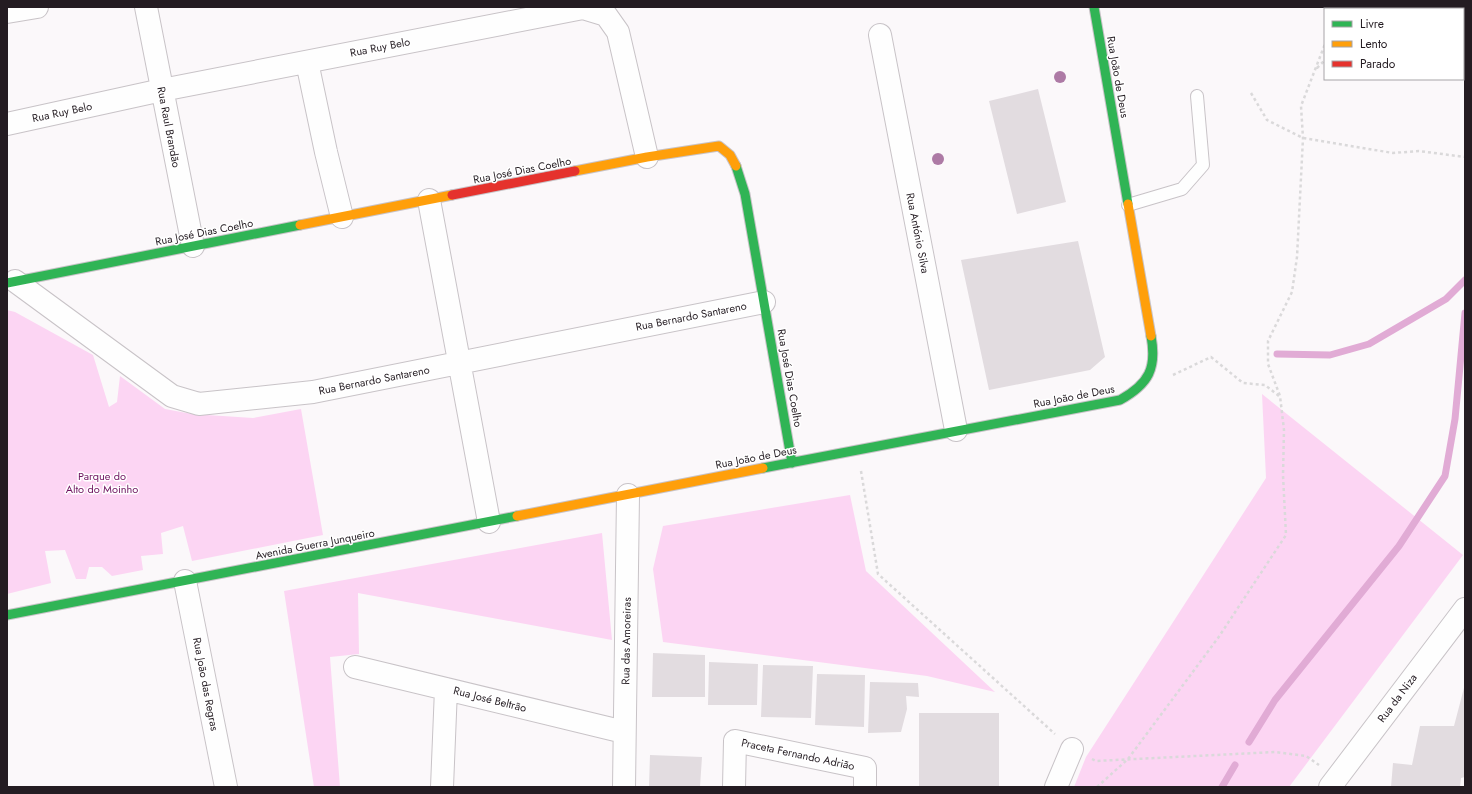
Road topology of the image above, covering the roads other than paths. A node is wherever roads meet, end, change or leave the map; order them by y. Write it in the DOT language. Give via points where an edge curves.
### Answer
graph roads {
  1 [pos="37,7"];
  2 [pos="146,7"];
  3 [pos="1094,7"];
  4 [pos="7,12"];
  5 [pos="880,35"];
  6 [pos="307,62"];
  7 [pos="162,90"];
  8 [pos="1197,96"];
  9 [pos="7,124"];
  10 [pos="647,157"];
  11 [pos="429,200"];
  12 [pos="1128,205"];
  13 [pos="342,217"];
  14 [pos="193,246"];
  15 [pos="11,282"];
  16 [pos="764,302"];
  17 [pos="461,363"];
  18 [pos="956,430"];
  19 [pos="792,463"];
  20 [pos="628,495"];
  21 [pos="489,522"];
  22 [pos="185,581"];
  23 [pos="1465,609"];
  24 [pos="7,615"];
  25 [pos="355,667"];
  26 [pos="446,689"];
  27 [pos="624,732"];
  28 [pos="1072,749"];
  29 [pos="1333,782"];
  30 [pos="226,787"];
  31 [pos="442,787"];
  32 [pos="624,787"];
  33 [pos="734,787"];
  34 [pos="865,787"];
  35 [pos="1056,787"];
  1 -- 4 [label="street"];
  2 -- 7 [label="street, Rua Raul Brandão"];
  3 -- 12 [label="street, Rua João de Deus"];
  5 -- 18 [label="street, Rua António Silva"];
  6 -- 7 [label="street, Rua Ruy Belo"];
  6 -- 10 [label="street, Rua Ruy Belo" via="583,8 606,15 618,32"];
  6 -- 13 [label="street"];
  7 -- 9 [label="street, Rua Ruy Belo"];
  7 -- 14 [label="street, Rua Raul Brandão"];
  8 -- 12 [label="lane" via="1203,165 1182,189"];
  10 -- 11 [label="street, Rua José Dias Coelho"];
  10 -- 16 [label="street, Rua José Dias Coelho" via="719,146 728,151 735,161 745,194"];
  11 -- 13 [label="street, Rua José Dias Coelho"];
  11 -- 17 [label="street"];
  12 -- 18 [label="street, Rua João de Deus" via="1153,346 1154,359 1145,384 1120,400"];
  13 -- 14 [label="street, Rua José Dias Coelho"];
  14 -- 15 [label="street, Rua José Dias Coelho"];
  15 -- 17 [label="street, Rua Bernardo Santareno" via="172,396 199,404 313,392"];
  16 -- 17 [label="street, Rua Bernardo Santareno"];
  16 -- 19 [label="street, Rua José Dias Coelho"];
  17 -- 21 [label="street"];
  18 -- 19 [label="street, Rua João de Deus"];
  19 -- 20 [label="street, Rua João de Deus"];
  20 -- 21 [label="street, Avenida Guerra Junqueiro"];
  20 -- 27 [label="street, Rua das Amoreiras"];
  21 -- 22 [label="street, Avenida Guerra Junqueiro"];
  22 -- 24 [label="street, Avenida Guerra Junqueiro"];
  22 -- 30 [label="street, Rua João das Regras"];
  23 -- 29 [label="street, Rua da Niza"];
  25 -- 26 [label="street, Rua José Beltrão"];
  26 -- 27 [label="street, Rua José Beltrão"];
  26 -- 31 [label="street"];
  27 -- 32 [label="street, Rua das Amoreiras"];
  28 -- 35 [label="street"];
  33 -- 34 [label="street, Praceta Fernando Adrião" via="735,740 865,768"];
}
